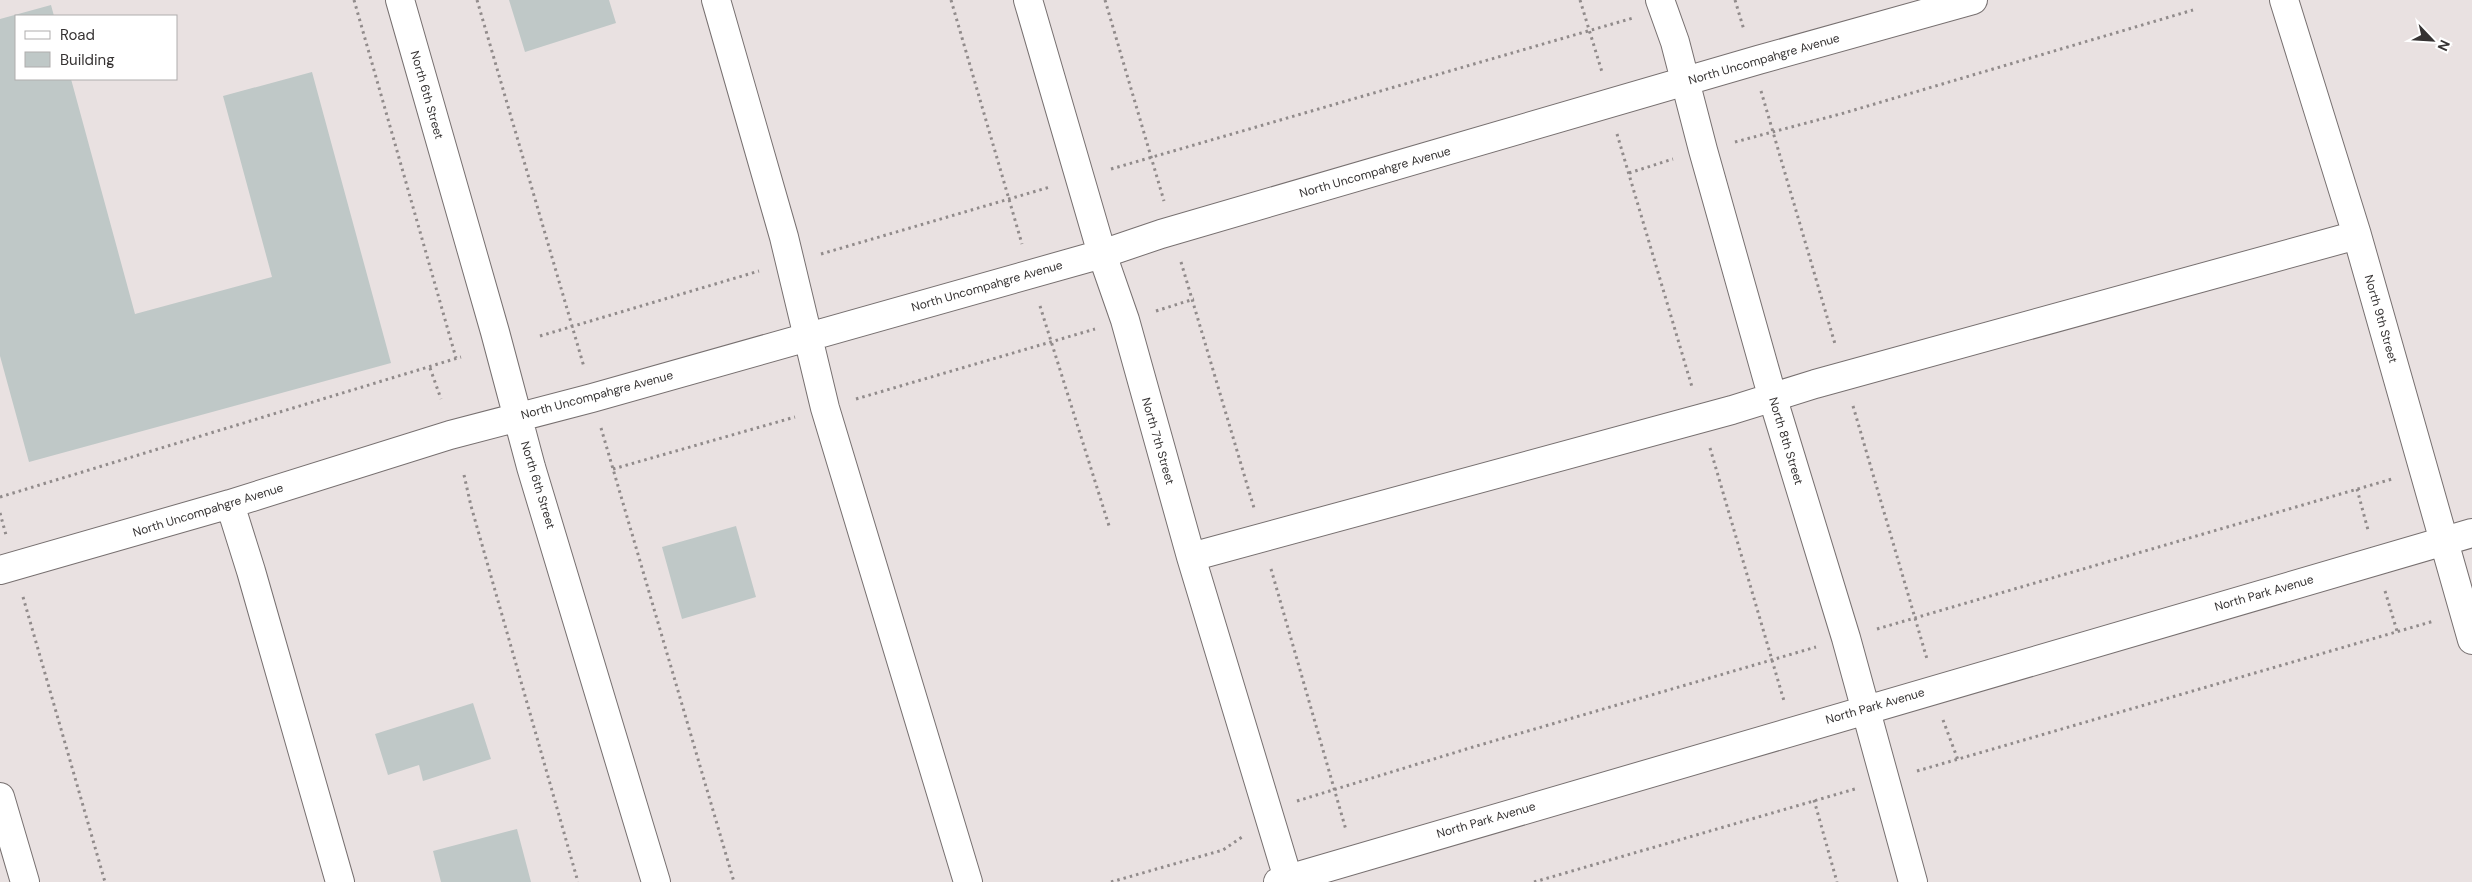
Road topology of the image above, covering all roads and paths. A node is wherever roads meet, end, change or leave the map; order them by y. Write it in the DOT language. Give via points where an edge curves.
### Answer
graph roads {
  1 [pos="354,0"];
  2 [pos="400,0"];
  3 [pos="477,0"];
  4 [pos="716,0"];
  5 [pos="1028,0"];
  6 [pos="1105,0"];
  7 [pos="1580,0"];
  8 [pos="1973,0"];
  9 [pos="2284,0"];
  10 [pos="1662,5"];
  11 [pos="2193,10"];
  12 [pos="1589,30"];
  13 [pos="1685,82"];
  14 [pos="1608,104"];
  15 [pos="1702,150"];
  16 [pos="1151,158"];
  17 [pos="1109,170"];
  18 [pos="1629,173"];
  19 [pos="1053,187"];
  20 [pos="1171,232"];
  21 [pos="2357,235"];
  22 [pos="1102,254"];
  23 [pos="790,262"];
  24 [pos="1194,299"];
  25 [pos="1125,320"];
  26 [pos="572,327"];
  27 [pos="540,336"];
  28 [pos="809,337"];
  29 [pos="461,357"];
  30 [pos="456,358"];
  31 [pos="430,368"];
  32 [pos="585,371"];
  33 [pos="441,399"];
  34 [pos="1773,399"];
  35 [pos="824,408"];
  36 [pos="518,416"];
  37 [pos="1702,418"];
  38 [pos="600,425"];
  39 [pos="613,469"];
  40 [pos="2424,471"];
  41 [pos="464,475"];
  42 [pos="0,496"];
  43 [pos="230,504"];
  44 [pos="0,513"];
  45 [pos="2472,533"];
  46 [pos="1262,538"];
  47 [pos="2443,542"];
  48 [pos="1191,557"];
  49 [pos="7,568"];
  50 [pos="2464,612"];
  51 [pos="1846,638"];
  52 [pos="2472,640"];
  53 [pos="1773,660"];
  54 [pos="1864,709"];
  55 [pos="1793,731"];
  56 [pos="1884,781"];
  57 [pos="1334,788"];
  58 [pos="0,797"];
  59 [pos="1814,800"];
  60 [pos="1271,818"];
  61 [pos="1285,881"];
  62 [pos="24,882"];
  63 [pos="105,882"];
  64 [pos="340,882"];
  65 [pos="578,882"];
  66 [pos="656,882"];
  67 [pos="734,882"];
  68 [pos="968,882"];
  69 [pos="1111,882"];
  70 [pos="1534,882"];
  71 [pos="1837,882"];
  72 [pos="1913,882"];
  1 -- 30 [label="path"];
  2 -- 36 [label="street, North 6th Street"];
  3 -- 26 [label="path"];
  4 -- 23 [label="street"];
  5 -- 22 [label="street, North 7th Street"];
  6 -- 16 [label="path"];
  7 -- 12 [label="path"];
  8 -- 13 [label="street, North Uncompahgre Avenue"];
  9 -- 21 [label="street, North 9th Street"];
  10 -- 12 [label="path"];
  10 -- 13 [label="street, North 8th Street"];
  11 -- 15 [label="path" via="1844,113"];
  12 -- 14 [label="path"];
  12 -- 16 [label="path"];
  13 -- 14 [label="street, North Uncompahgre Avenue"];
  13 -- 15 [label="street, North 8th Street"];
  14 -- 18 [label="path"];
  14 -- 20 [label="street, North Uncompahgre Avenue"];
  15 -- 18 [label="path"];
  15 -- 34 [label="street, North 8th Street"];
  16 -- 17 [label="path"];
  16 -- 20 [label="path"];
  18 -- 37 [label="path"];
  19 -- 23 [label="path"];
  20 -- 22 [label="street, North Uncompahgre Avenue"];
  20 -- 24 [label="path"];
  21 -- 34 [label="street" via="1815,384"];
  21 -- 40 [label="street, North 9th Street"];
  22 -- 25 [label="street, North 7th Street"];
  22 -- 28 [label="street, North Uncompahgre Avenue"];
  23 -- 26 [label="path"];
  23 -- 28 [label="street"];
  24 -- 25 [label="path"];
  24 -- 46 [label="path"];
  25 -- 35 [label="path"];
  25 -- 48 [label="street, North 7th Street"];
  26 -- 27 [label="path"];
  26 -- 32 [label="path"];
  28 -- 35 [label="street"];
  28 -- 36 [label="street, North Uncompahgre Avenue"];
  29 -- 30 [label="path"];
  30 -- 31 [label="path"];
  31 -- 33 [label="path"];
  31 -- 42 [label="path"];
  34 -- 37 [label="street"];
  34 -- 51 [label="street, North 8th Street"];
  35 -- 39 [label="path"];
  35 -- 68 [label="street"];
  36 -- 43 [label="street, North Uncompahgre Avenue"];
  36 -- 66 [label="street, North 6th Street"];
  37 -- 46 [label="street"];
  37 -- 53 [label="path"];
  38 -- 39 [label="path"];
  39 -- 67 [label="path"];
  40 -- 47 [label="street, North 9th Street"];
  40 -- 51 [label="path"];
  41 -- 65 [label="path" via="470,506"];
  43 -- 49 [label="street, North Uncompahgre Avenue"];
  43 -- 64 [label="street"];
  44 -- 49 [label="path"];
  45 -- 47 [label="street, North Park Avenue"];
  46 -- 48 [label="street"];
  46 -- 57 [label="path"];
  47 -- 50 [label="street, North 9th Street"];
  47 -- 54 [label="street, North Park Avenue"];
  48 -- 60 [label="street, North 7th Street"];
  49 -- 63 [label="path"];
  50 -- 52 [label="street, North 9th Street"];
  50 -- 56 [label="path"];
  51 -- 53 [label="path"];
  51 -- 54 [label="street, North 8th Street"];
  53 -- 55 [label="path"];
  53 -- 57 [label="path"];
  54 -- 55 [label="street, North Park Avenue"];
  54 -- 56 [label="street, North 8th Street"];
  55 -- 61 [label="street, North Park Avenue"];
  56 -- 59 [label="path"];
  56 -- 72 [label="street, North 8th Street"];
  57 -- 60 [label="path" via="1302,798"];
  58 -- 62 [label="street"];
  59 -- 70 [label="path"];
  59 -- 71 [label="path"];
  60 -- 61 [label="street, North 7th Street"];
  60 -- 69 [label="path" via="1223,850"];
}
